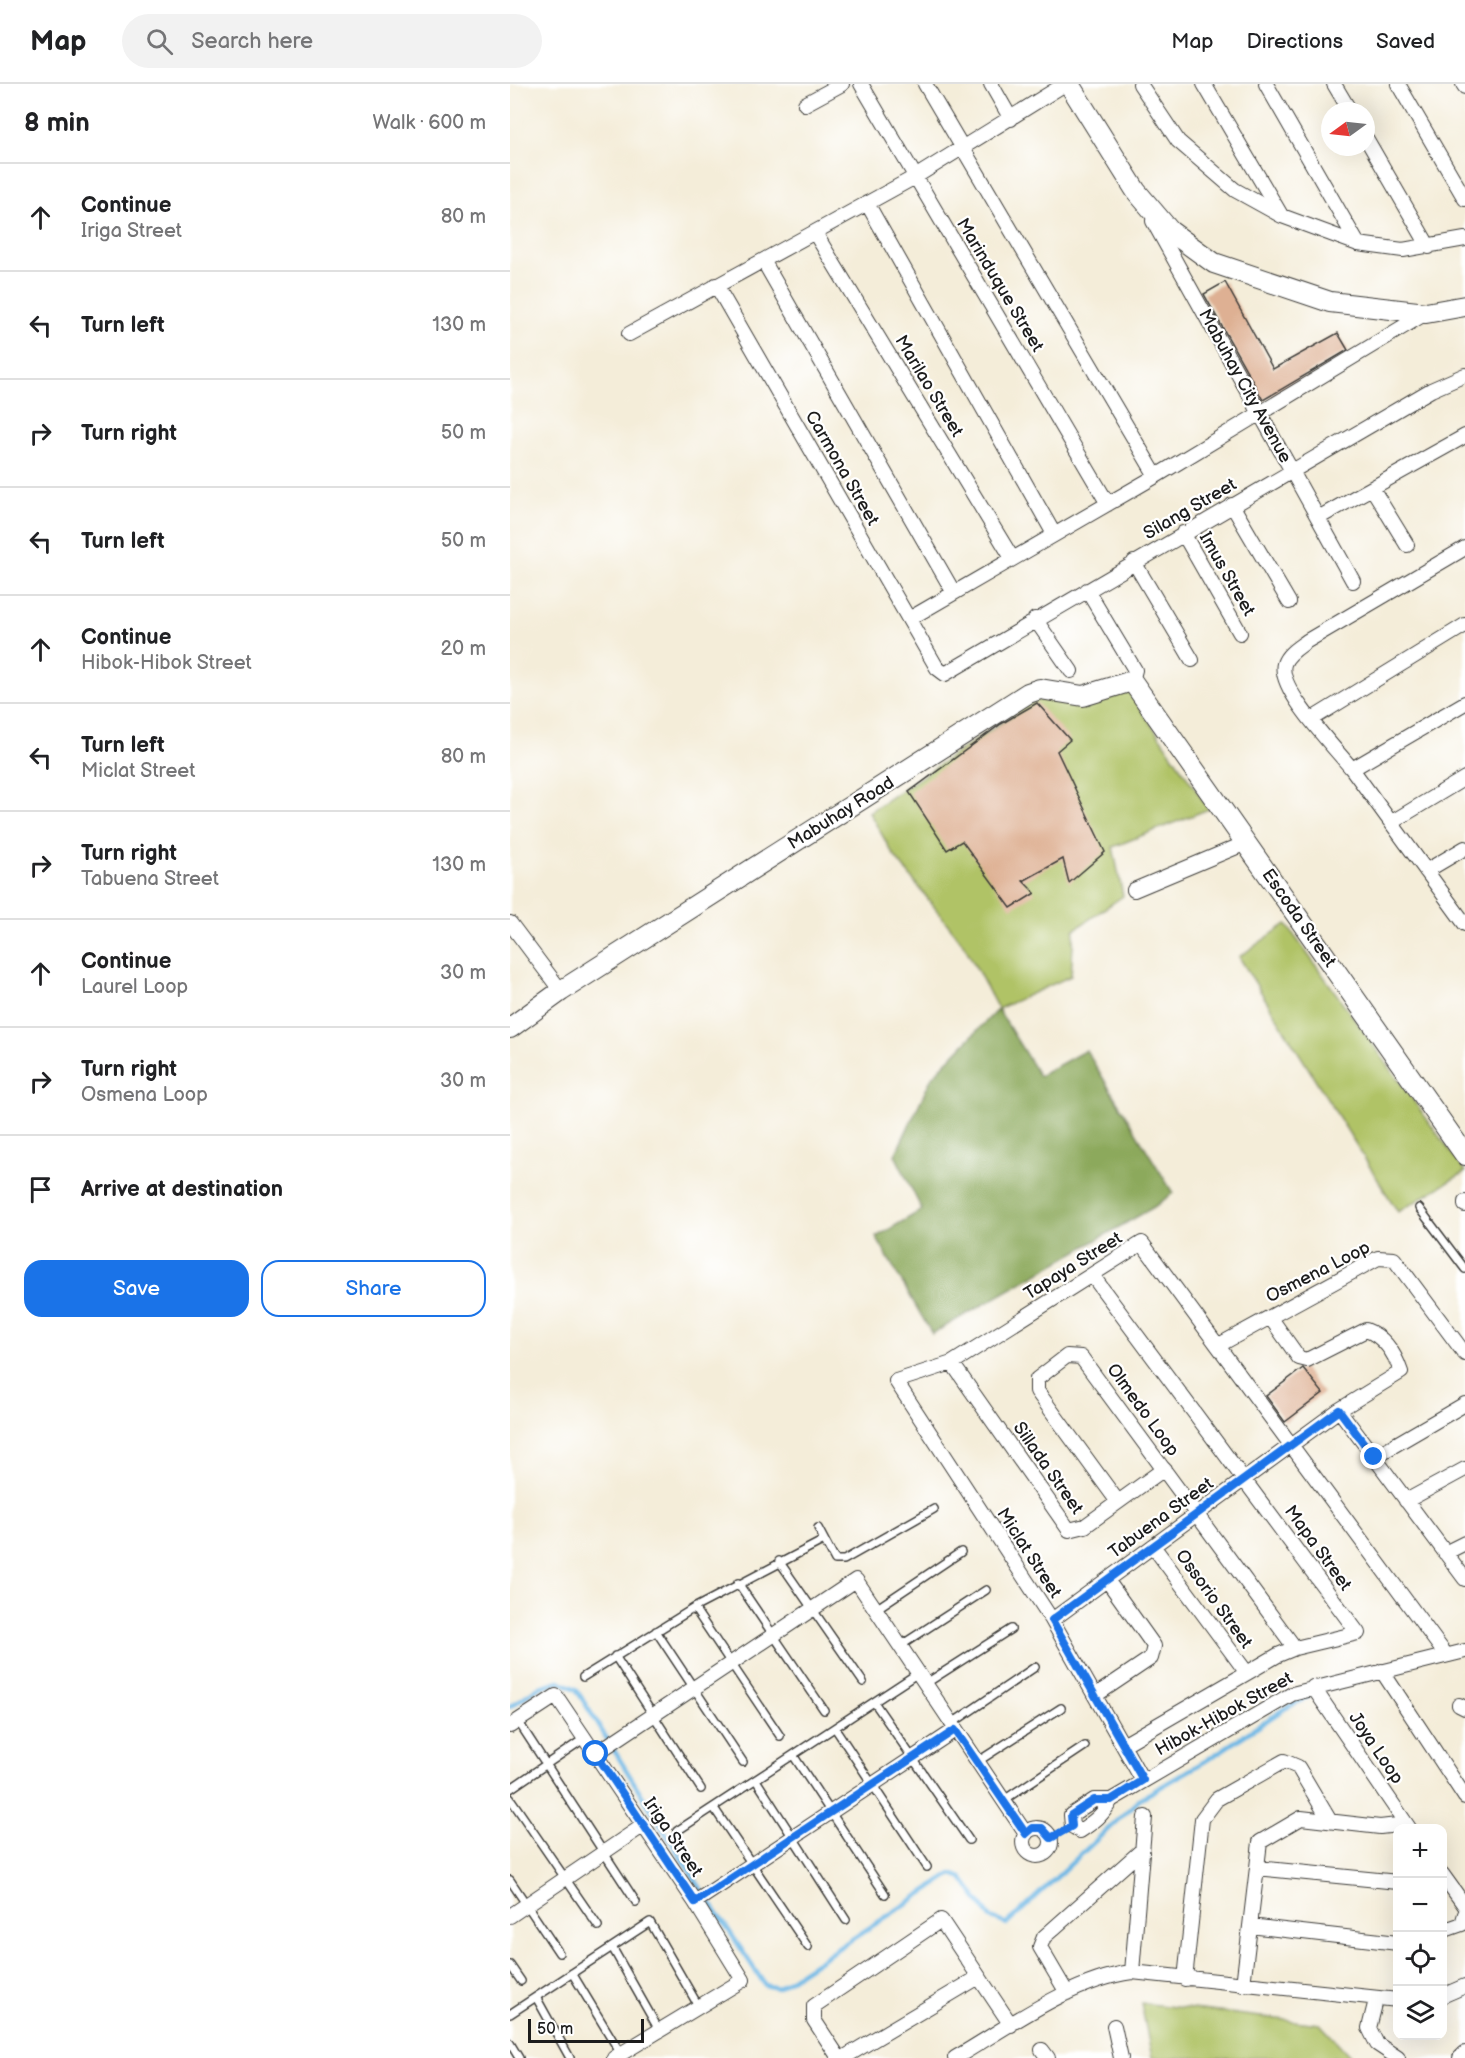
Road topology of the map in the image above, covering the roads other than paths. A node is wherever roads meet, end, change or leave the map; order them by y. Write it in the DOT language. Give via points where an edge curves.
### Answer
graph roads {
  1 [pos="842,84"];
  2 [pos="861,84"];
  3 [pos="926,84"];
  4 [pos="991,84"];
  5 [pos="1067,84"];
  6 [pos="1140,84"];
  7 [pos="1204,84"];
  8 [pos="1266,84"];
  9 [pos="1335,84"];
  10 [pos="1398,84"];
  11 [pos="1345,102"];
  12 [pos="805,104"];
  13 [pos="1011,118"];
  14 [pos="963,148"];
  15 [pos="1375,154"];
  16 [pos="915,177"];
  17 [pos="1136,191"];
  18 [pos="1465,199"];
  19 [pos="867,203"];
  20 [pos="1282,216"];
  21 [pos="815,233"];
  22 [pos="1465,239"];
  23 [pos="1358,244"];
  24 [pos="1429,247"];
  25 [pos="764,262"];
  26 [pos="716,285"];
  27 [pos="1465,306"];
  28 [pos="1426,313"];
  29 [pos="629,334"];
  30 [pos="1465,375"];
  31 [pos="1260,413"];
  32 [pos="1465,436"];
  33 [pos="1292,472"];
  34 [pos="1156,476"];
  35 [pos="1372,488"];
  36 [pos="1108,504"];
  37 [pos="1232,505"];
  38 [pos="1318,518"];
  39 [pos="1183,533"];
  40 [pos="1054,534"];
  41 [pos="1407,545"];
  42 [pos="1465,548"];
  43 [pos="1012,558"];
  44 [pos="1134,562"];
  45 [pos="1353,581"];
  46 [pos="1087,590"];
  47 [pos="954,592"];
  48 [pos="1289,602"];
  49 [pos="909,619"];
  50 [pos="1035,619"];
  51 [pos="1465,625"];
  52 [pos="1240,633"];
  53 [pos="1192,660"];
  54 [pos="937,668"];
  55 [pos="1071,671"];
  56 [pos="1132,681"];
  57 [pos="1465,703"];
  58 [pos="1312,719"];
  59 [pos="1352,769"];
  60 [pos="1465,778"];
  61 [pos="1392,822"];
  62 [pos="1246,843"];
  63 [pos="1465,848"];
  64 [pos="1426,871"];
  65 [pos="1134,890"];
  66 [pos="510,923"];
  67 [pos="1465,924"];
  68 [pos="561,991"];
  69 [pos="510,1028"];
  70 [pos="1465,1155"];
  71 [pos="1419,1208"];
  72 [pos="1465,1267"];
  73 [pos="1092,1275"];
  74 [pos="1270,1317"];
  75 [pos="1219,1345"];
  76 [pos="1465,1354"];
  77 [pos="952,1364"];
  78 [pos="896,1381"];
  79 [pos="1465,1404"];
  80 [pos="1339,1410"];
  81 [pos="1292,1444"];
  82 [pos="1374,1457"];
  83 [pos="1164,1469"];
  84 [pos="1465,1469"];
  85 [pos="1244,1479"];
  86 [pos="1407,1501"];
  87 [pos="1118,1502"];
  88 [pos="934,1509"];
  89 [pos="1197,1514"];
  90 [pos="818,1528"];
  91 [pos="824,1540"];
  92 [pos="1465,1543"];
  93 [pos="1153,1546"];
  94 [pos="961,1552"];
  95 [pos="1445,1553"];
  96 [pos="779,1561"];
  97 [pos="1465,1579"];
  98 [pos="1107,1580"];
  99 [pos="738,1583"];
  100 [pos="986,1590"];
  101 [pos="694,1608"];
  102 [pos="812,1609"];
  103 [pos="876,1609"];
  104 [pos="1052,1620"];
  105 [pos="1011,1629"];
  106 [pos="656,1631"];
  107 [pos="773,1635"];
  108 [pos="900,1646"];
  109 [pos="1295,1648"];
  110 [pos="1465,1651"];
  111 [pos="1446,1655"];
  112 [pos="615,1656"];
  113 [pos="731,1663"];
  114 [pos="1035,1667"];
  115 [pos="1382,1671"];
  116 [pos="1246,1673"];
  117 [pos="583,1677"];
  118 [pos="921,1679"];
  119 [pos="863,1682"];
  120 [pos="1313,1687"];
  121 [pos="694,1688"];
  122 [pos="1096,1695"];
  123 [pos="874,1702"];
  124 [pos="1061,1708"];
  125 [pos="824,1710"];
  126 [pos="653,1715"];
  127 [pos="514,1723"];
  128 [pos="953,1727"];
  129 [pos="835,1728"];
  130 [pos="780,1737"];
  131 [pos="585,1738"];
  132 [pos="1123,1745"];
  133 [pos="1084,1746"];
  134 [pos="596,1754"];
  135 [pos="793,1755"];
  136 [pos="913,1758"];
  137 [pos="743,1762"];
  138 [pos="977,1762"];
  139 [pos="547,1764"];
  140 [pos="756,1780"];
  141 [pos="1143,1780"];
  142 [pos="873,1785"];
  143 [pos="510,1789"];
  144 [pos="701,1789"];
  145 [pos="1465,1797"];
  146 [pos="510,1798"];
  147 [pos="1004,1800"];
  148 [pos="714,1808"];
  149 [pos="832,1812"];
  150 [pos="1145,1817"];
  151 [pos="1330,1821"];
  152 [pos="1407,1824"];
  153 [pos="644,1826"];
  154 [pos="1393,1827"];
  155 [pos="677,1831"];
  156 [pos="1026,1834"];
  157 [pos="793,1838"];
  158 [pos="1051,1838"];
  159 [pos="969,1840"];
  160 [pos="1142,1851"];
  161 [pos="604,1853"];
  162 [pos="753,1864"];
  163 [pos="927,1867"];
  164 [pos="1257,1868"];
  165 [pos="1446,1878"];
  166 [pos="565,1879"];
  167 [pos="510,1880"];
  168 [pos="1393,1882"];
  169 [pos="885,1894"];
  170 [pos="636,1902"];
  171 [pos="695,1902"];
  172 [pos="526,1905"];
  173 [pos="1465,1906"];
  174 [pos="1465,1914"];
  175 [pos="510,1916"];
  176 [pos="846,1920"];
  177 [pos="598,1926"];
  178 [pos="1250,1926"];
  179 [pos="1447,1930"];
  180 [pos="1393,1942"];
  181 [pos="612,1947"];
  182 [pos="808,1947"];
  183 [pos="559,1953"];
  184 [pos="510,1965"];
  185 [pos="1131,1972"];
  186 [pos="572,1973"];
  187 [pos="980,1977"];
  188 [pos="1185,1979"];
  189 [pos="521,1981"];
  190 [pos="1243,1985"];
  191 [pos="1465,1986"];
  192 [pos="1067,1994"];
  193 [pos="1447,1994"];
  194 [pos="536,1997"];
  195 [pos="1376,2000"];
  196 [pos="1393,2000"];
  197 [pos="699,2007"];
  198 [pos="510,2014"];
  199 [pos="1011,2025"];
  200 [pos="1114,2026"];
  201 [pos="659,2030"];
  202 [pos="510,2043"];
  203 [pos="1465,2054"];
  204 [pos="617,2056"];
  205 [pos="519,2058"];
  206 [pos="570,2058"];
  207 [pos="841,2058"];
  208 [pos="955,2058"];
  209 [pos="1121,2058"];
  210 [pos="1398,2058"];
  211 [pos="1460,2058"];
  1 -- 12 [label="street"];
  2 -- 16 [label="street, Marinduque Street"];
  3 -- 14 [label="street"];
  4 -- 13 [label="street"];
  5 -- 13 [label="street"];
  5 -- 17 [label="street, Mabuhay City Avenue"];
  6 -- 20 [label="street" via="1178,141 1235,190"];
  7 -- 20 [label="street"];
  8 -- 23 [label="street"];
  9 -- 11 [label="street"];
  10 -- 18 [label="street"];
  13 -- 14 [label="street"];
  14 -- 16 [label="street"];
  14 -- 34 [label="street"];
  15 -- 24 [label="street"];
  16 -- 19 [label="street"];
  16 -- 36 [label="street, Marinduque Street"];
  17 -- 28 [label="street, Mabuhay City Avenue" via="1170,231 1214,263 1330,302"];
  17 -- 31 [label="street, Mabuhay City Avenue"];
  19 -- 21 [label="street"];
  19 -- 40 [label="street"];
  20 -- 23 [label="street"];
  21 -- 25 [label="street"];
  21 -- 43 [label="street, Marilao Street"];
  22 -- 24 [label="street"];
  23 -- 24 [label="street" via="1403,250"];
  25 -- 26 [label="street"];
  25 -- 47 [label="street"];
  26 -- 29 [label="street"];
  26 -- 49 [label="street, Carmona Street"];
  27 -- 28 [label="street, Mabuhay City Avenue"];
  28 -- 31 [label="street"];
  30 -- 33 [label="street, Silang Street" via="1431,390"];
  31 -- 33 [label="street, Mabuhay City Avenue"];
  31 -- 34 [label="street"];
  32 -- 35 [label="street"];
  33 -- 37 [label="street, Silang Street"];
  33 -- 38 [label="street, Mabuhay City Avenue"];
  34 -- 36 [label="street"];
  35 -- 38 [label="street"];
  35 -- 41 [label="street"];
  36 -- 40 [label="street"];
  37 -- 39 [label="street, Silang Street"];
  37 -- 48 [label="street"];
  38 -- 45 [label="street, Mabuhay City Avenue"];
  39 -- 44 [label="street, Silang Street"];
  39 -- 52 [label="street, Imus Street"];
  40 -- 43 [label="street"];
  42 -- 58 [label="street" via="1307,641 1287,658 1283,666 1285,680"];
  43 -- 47 [label="street"];
  44 -- 46 [label="street, Silang Street"];
  44 -- 53 [label="street"];
  46 -- 50 [label="street, Silang Street"];
  46 -- 56 [label="street" via="1135,669"];
  47 -- 49 [label="street"];
  49 -- 54 [label="street, Carmona Street"];
  50 -- 54 [label="street, Silang Street" via="945,674"];
  50 -- 55 [label="street"];
  51 -- 58 [label="street"];
  56 -- 62 [label="street, Escoda Street"];
  56 -- 68 [label="street, Mabuhay Road" via="1083,696 1047,689 1028,693"];
  57 -- 59 [label="street"];
  58 -- 59 [label="street"];
  59 -- 61 [label="street"];
  60 -- 61 [label="street"];
  61 -- 64 [label="street"];
  62 -- 65 [label="street"];
  62 -- 70 [label="street, Escoda Street"];
  63 -- 64 [label="street"];
  64 -- 67 [label="street"];
  66 -- 68 [label="street"];
  68 -- 69 [label="street"];
  71 -- 72 [label="lane"];
  73 -- 75 [label="street, Tapaya Street" via="1142,1243"];
  73 -- 77 [label="street, Tapaya Street"];
  73 -- 85 [label="street, Mapa Street"];
  74 -- 75 [label="street, Osmena Loop"];
  74 -- 76 [label="street, Osmena Loop" via="1378,1258 1394,1259"];
  74 -- 80 [label="street, Tabuena Street" via="1299,1358 1307,1360 1366,1330 1379,1335 1401,1372"];
  75 -- 81 [label="street, Tapaya Street"];
  77 -- 78 [label="street, Tapaya Street"];
  77 -- 87 [label="street, Sillada Street" via="1069,1530 1085,1526"];
  78 -- 104 [label="street, Miclat Street"];
  79 -- 82 [label="street"];
  80 -- 81 [label="street, Tabuena Street"];
  80 -- 82 [label="street"];
  81 -- 85 [label="street, Tabuena Street"];
  81 -- 111 [label="street, Tapaya Street"];
  82 -- 86 [label="street"];
  83 -- 87 [label="street, Sillada Street"];
  83 -- 87 [label="street, Olmedo Loop" via="1081,1357 1067,1356 1037,1379 1037,1391"];
  83 -- 89 [label="street, Olmedo Loop"];
  84 -- 86 [label="street"];
  85 -- 89 [label="street, Tabuena Street"];
  85 -- 109 [label="street, Mapa Street" via="1358,1633"];
  86 -- 95 [label="street"];
  88 -- 91 [label="lane" via="844,1560 835,1560"];
  89 -- 93 [label="street, Tabuena Street"];
  89 -- 109 [label="street, Olmedo Loop"];
  90 -- 91 [label="lane"];
  91 -- 96 [label="lane"];
  92 -- 95 [label="street"];
  93 -- 98 [label="street, Tabuena Street"];
  93 -- 116 [label="street, Ossorio Street"];
  94 -- 103 [label="lane"];
  95 -- 97 [label="street"];
  96 -- 99 [label="lane"];
  96 -- 102 [label="lane"];
  98 -- 104 [label="street, Tabuena Street"];
  98 -- 122 [label="street" via="1154,1646 1151,1658"];
  99 -- 101 [label="lane"];
  99 -- 107 [label="lane"];
  100 -- 108 [label="lane"];
  101 -- 106 [label="lane"];
  101 -- 113 [label="lane"];
  102 -- 103 [label="street" via="856,1580"];
  102 -- 107 [label="street"];
  102 -- 119 [label="lane"];
  103 -- 108 [label="street"];
  104 -- 122 [label="street, Miclat Street"];
  105 -- 118 [label="lane"];
  106 -- 112 [label="lane"];
  106 -- 121 [label="lane"];
  107 -- 113 [label="street"];
  107 -- 125 [label="lane"];
  108 -- 118 [label="street"];
  109 -- 116 [label="street, Mapa Street"];
  110 -- 111 [label="street, Hibok-Hibok Street"];
  111 -- 115 [label="street, Hibok-Hibok Street"];
  112 -- 117 [label="lane"];
  112 -- 126 [label="lane"];
  113 -- 121 [label="street"];
  113 -- 130 [label="lane"];
  114 -- 128 [label="lane"];
  115 -- 120 [label="street, Hibok-Hibok Street"];
  115 -- 145 [label="street"];
  116 -- 132 [label="street, Mapa Street"];
  118 -- 123 [label="lane"];
  118 -- 128 [label="street"];
  120 -- 141 [label="street, Hibok-Hibok Street" via="1292,1694"];
  120 -- 152 [label="street, Joya Loop"];
  121 -- 126 [label="street"];
  121 -- 137 [label="lane"];
  122 -- 132 [label="street, Miclat Street"];
  123 -- 129 [label="lane"];
  123 -- 136 [label="lane"];
  124 -- 138 [label="lane"];
  126 -- 134 [label="street"];
  126 -- 144 [label="lane"];
  127 -- 131 [label="street, Iriga Street" via="556,1696"];
  127 -- 139 [label="lane"];
  128 -- 136 [label="street"];
  128 -- 138 [label="street"];
  129 -- 135 [label="lane"];
  129 -- 142 [label="lane"];
  131 -- 134 [label="street, Iriga Street"];
  131 -- 139 [label="lane"];
  132 -- 141 [label="street, Miclat Street"];
  133 -- 147 [label="lane"];
  134 -- 153 [label="street, Iriga Street"];
  135 -- 140 [label="lane"];
  135 -- 149 [label="lane"];
  136 -- 142 [label="street"];
  136 -- 159 [label="lane"];
  138 -- 147 [label="street"];
  139 -- 143 [label="lane"];
  139 -- 161 [label="lane"];
  140 -- 148 [label="lane"];
  140 -- 157 [label="lane"];
  141 -- 158 [label="street, Hibok-Hibok Street" via="1111,1800 1094,1800 1071,1815 1072,1826"];
  142 -- 149 [label="street"];
  142 -- 163 [label="lane"];
  146 -- 166 [label="lane"];
  147 -- 156 [label="street"];
  148 -- 155 [label="lane"];
  148 -- 162 [label="lane"];
  149 -- 157 [label="street"];
  149 -- 169 [label="lane"];
  150 -- 160 [label="street"];
  151 -- 154 [label="street"];
  151 -- 164 [label="street" via="1301,1818 1260,1842"];
  151 -- 188 [label="street" via="1298,1767 1284,1761 1217,1799 1202,1819"];
  153 -- 161 [label="street"];
  153 -- 171 [label="street, Iriga Street"];
  156 -- 158 [label="street" via="1033,1828 1042,1828"];
  156 -- 158 [label="street" via="1025,1851 1033,1856 1049,1851"];
  157 -- 162 [label="street"];
  157 -- 176 [label="lane"];
  160 -- 185 [label="street"];
  160 -- 192 [label="street" via="1044,1937 1040,1947"];
  161 -- 166 [label="street"];
  161 -- 170 [label="lane"];
  162 -- 171 [label="street"];
  162 -- 182 [label="lane"];
  164 -- 168 [label="street"];
  164 -- 178 [label="street"];
  165 -- 173 [label="street"];
  166 -- 172 [label="street"];
  166 -- 177 [label="lane"];
  167 -- 172 [label="lane"];
  171 -- 197 [label="street, Iriga Street" via="743,1980"];
  172 -- 175 [label="street"];
  172 -- 183 [label="lane"];
  174 -- 179 [label="street" via="1462,1924"];
  178 -- 180 [label="street"];
  178 -- 190 [label="street"];
  181 -- 186 [label="lane"];
  181 -- 197 [label="lane" via="650,1922"];
  181 -- 201 [label="lane"];
  184 -- 189 [label="lane"];
  185 -- 188 [label="street"];
  185 -- 192 [label="street" via="1107,1975"];
  186 -- 194 [label="lane"];
  186 -- 204 [label="lane"];
  187 -- 199 [label="street"];
  187 -- 207 [label="street"];
  187 -- 207 [label="street" via="941,1920 814,2006 814,2020"];
  188 -- 190 [label="street"];
  190 -- 195 [label="street"];
  191 -- 193 [label="street"];
  192 -- 199 [label="street"];
  194 -- 198 [label="lane"];
  194 -- 206 [label="lane"];
  195 -- 196 [label="street"];
  195 -- 210 [label="street" via="1369,2028 1377,2043"];
  197 -- 201 [label="street, Iriga Street"];
  199 -- 208 [label="street"];
  200 -- 209 [label="street"];
  201 -- 204 [label="street, Iriga Street"];
  202 -- 205 [label="lane"];
  203 -- 211 [label="street"];
}
